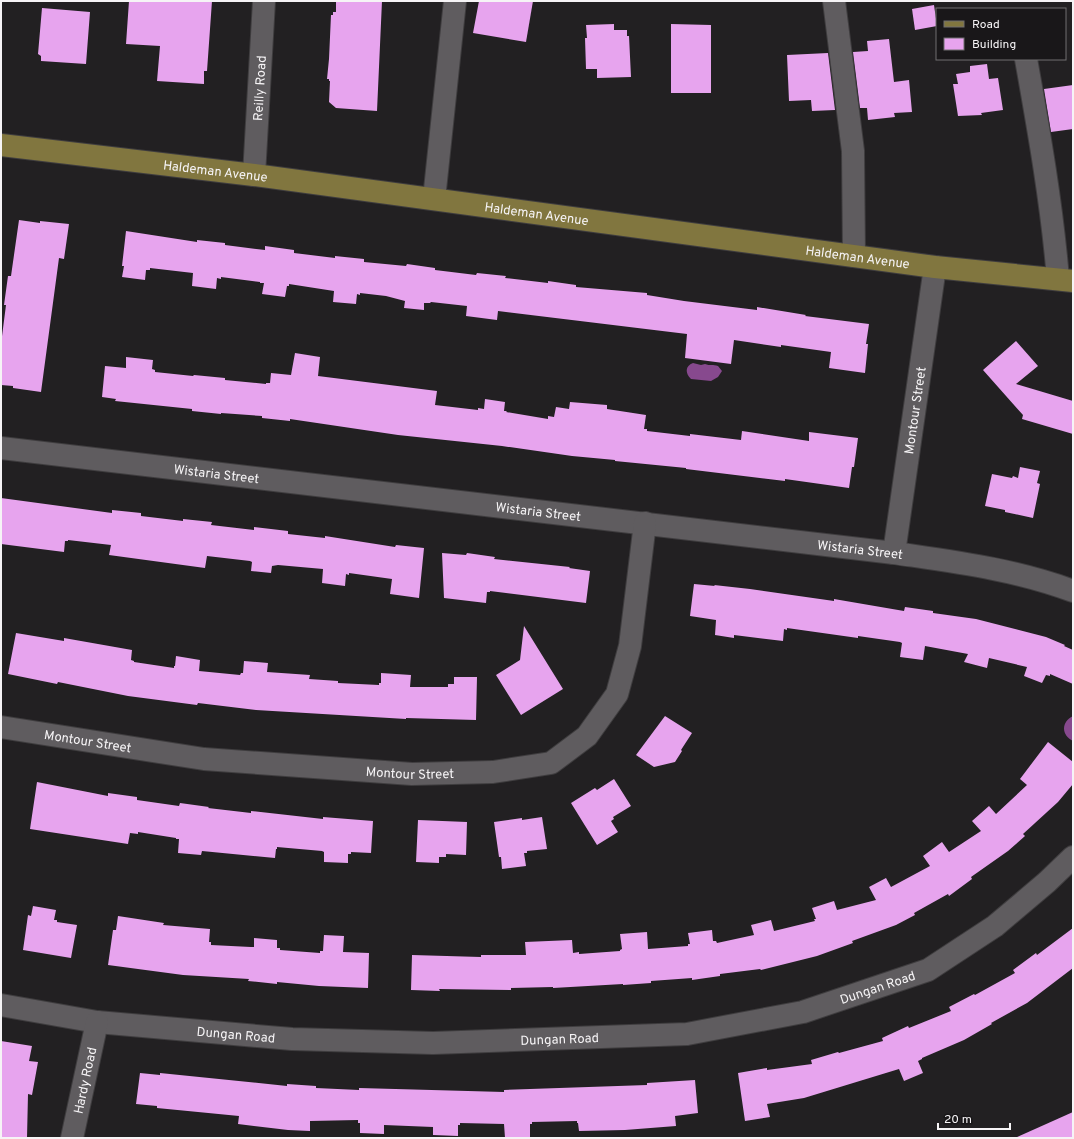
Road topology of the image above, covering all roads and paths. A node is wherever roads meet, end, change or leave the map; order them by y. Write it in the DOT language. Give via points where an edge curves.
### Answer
graph roads {
  1 [pos="264,1"];
  2 [pos="455,1"];
  3 [pos="834,1"];
  4 [pos="1026,60"];
  5 [pos="1,145"];
  6 [pos="254,175"];
  7 [pos="434,199"];
  8 [pos="854,256"];
  9 [pos="935,267"];
  10 [pos="1065,280"];
  11 [pos="1,448"];
  12 [pos="645,523"];
  13 [pos="894,553"];
  14 [pos="1073,591"];
  15 [pos="1,727"];
  16 [pos="1073,857"];
  17 [pos="1,1005"];
  18 [pos="97,1022"];
  19 [pos="72,1138"];
  1 -- 6 [label="street, Reilly Road"];
  2 -- 7 [label="street"];
  3 -- 8 [label="street" via="853,151"];
  4 -- 10 [label="street" via="1054,238"];
  5 -- 6 [label="main road, Haldeman Avenue"];
  6 -- 7 [label="main road, Haldeman Avenue"];
  7 -- 8 [label="main road, Haldeman Avenue"];
  8 -- 9 [label="main road, Haldeman Avenue"];
  9 -- 10 [label="main road, Haldeman Avenue"];
  9 -- 13 [label="street, Montour Street"];
  11 -- 12 [label="street, Wistaria Street"];
  12 -- 13 [label="street, Wistaria Street"];
  12 -- 15 [label="street, Montour Street" via="630,646 617,694 587,736 551,763 493,772 412,774 204,759"];
  13 -- 14 [label="street, Wistaria Street" via="1011,572"];
  16 -- 18 [label="street, Dungan Road" via="995,926 928,970 803,1012 687,1034 433,1043 292,1039"];
  17 -- 18 [label="street, Dungan Road"];
  18 -- 19 [label="street, Hardy Road"];
}
